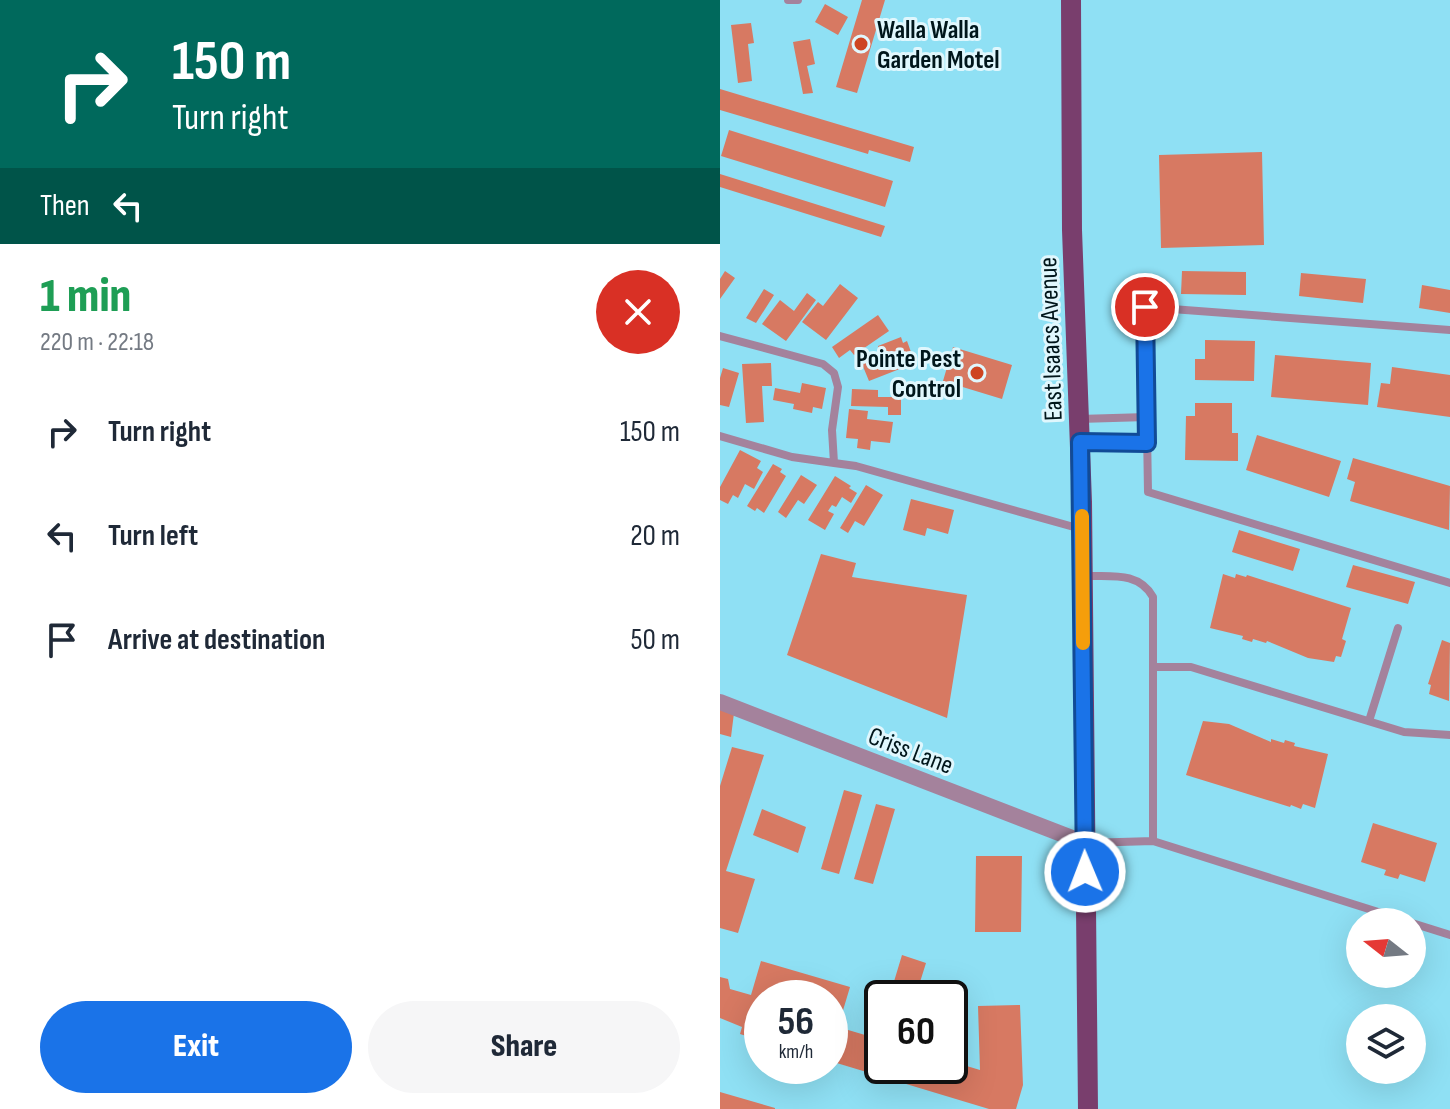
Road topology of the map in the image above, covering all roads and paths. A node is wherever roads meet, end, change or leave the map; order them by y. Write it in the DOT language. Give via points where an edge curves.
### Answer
graph roads {
  1 [pos="788,0"];
  2 [pos="798,0"];
  3 [pos="1071,0"];
  4 [pos="1450,330"];
  5 [pos="720,336"];
  6 [pos="1147,417"];
  7 [pos="1079,419"];
  8 [pos="720,436"];
  9 [pos="1080,442"];
  10 [pos="1147,443"];
  11 [pos="834,463"];
  12 [pos="1082,529"];
  13 [pos="1082,576"];
  14 [pos="1450,583"];
  15 [pos="1398,628"];
  16 [pos="1153,667"];
  17 [pos="720,702"];
  18 [pos="1369,721"];
  19 [pos="1450,735"];
  20 [pos="1153,841"];
  21 [pos="1085,843"];
  22 [pos="1366,908"];
  23 [pos="1426,927"];
  24 [pos="1450,935"];
  25 [pos="1088,1109"];
  1 -- 2 [label="lane"];
  3 -- 7 [label="main road, East Isaacs Avenue"];
  4 -- 6 [label="lane" via="1145,307"];
  5 -- 11 [label="lane" via="815,362 834,373"];
  6 -- 7 [label="lane"];
  6 -- 10 [label="lane"];
  7 -- 9 [label="main road, East Isaacs Avenue"];
  8 -- 11 [label="lane"];
  9 -- 10 [label="lane"];
  9 -- 12 [label="main road, East Isaacs Avenue"];
  10 -- 14 [label="lane" via="1148,492"];
  11 -- 12 [label="lane"];
  12 -- 13 [label="main road, East Isaacs Avenue"];
  13 -- 16 [label="lane" via="1145,583 1153,597"];
  13 -- 21 [label="main road, East Isaacs Avenue"];
  15 -- 18 [label="lane"];
  16 -- 18 [label="lane" via="1191,667"];
  16 -- 20 [label="lane"];
  17 -- 21 [label="street, Criss Lane"];
  18 -- 19 [label="lane" via="1404,732"];
  20 -- 21 [label="lane"];
  20 -- 22 [label="lane"];
  21 -- 25 [label="main road, East Isaacs Avenue"];
  23 -- 24 [label="lane"];
}
